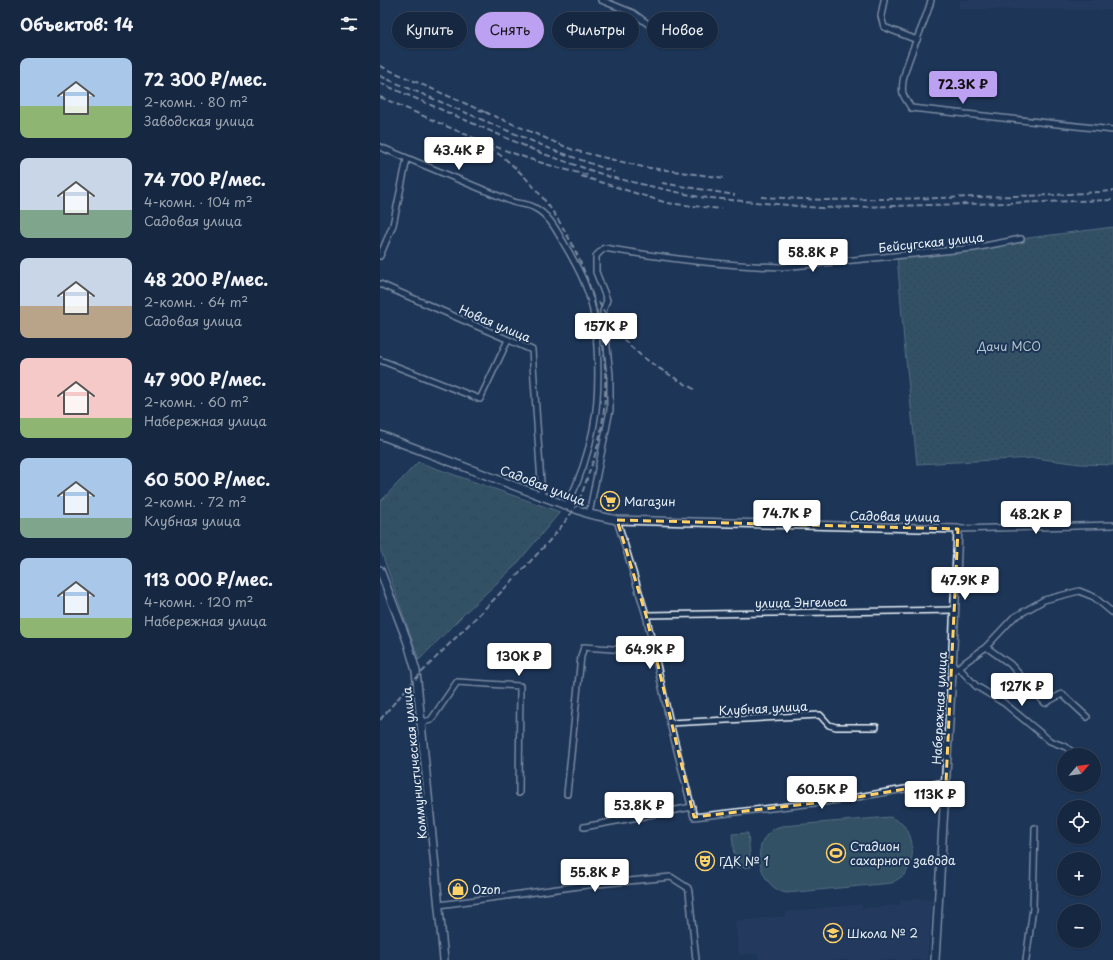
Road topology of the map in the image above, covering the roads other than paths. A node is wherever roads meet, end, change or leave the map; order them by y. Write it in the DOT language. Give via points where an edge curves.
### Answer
graph roads {
  1 [pos="601,0"];
  2 [pos="884,0"];
  3 [pos="931,0"];
  4 [pos="647,24"];
  5 [pos="917,40"];
  6 [pos="1113,130"];
  7 [pos="380,147"];
  8 [pos="407,159"];
  9 [pos="1021,239"];
  10 [pos="380,256"];
  11 [pos="380,284"];
  12 [pos="508,340"];
  13 [pos="380,360"];
  14 [pos="380,435"];
  15 [pos="542,497"];
  16 [pos="567,506"];
  17 [pos="589,514"];
  18 [pos="617,520"];
  19 [pos="1113,525"];
  20 [pos="958,529"];
  21 [pos="380,570"];
  22 [pos="955,610"];
  23 [pos="1113,613"];
  24 [pos="646,615"];
  25 [pos="986,647"];
  26 [pos="654,652"];
  27 [pos="956,670"];
  28 [pos="1087,717"];
  29 [pos="420,723"];
  30 [pos="670,723"];
  31 [pos="876,727"];
  32 [pos="1068,748"];
  33 [pos="946,782"];
  34 [pos="519,793"];
  35 [pos="567,794"];
  36 [pos="692,807"];
  37 [pos="584,828"];
  38 [pos="1035,828"];
  39 [pos="439,905"];
  40 [pos="444,960"];
  41 [pos="696,960"];
  42 [pos="935,960"];
  43 [pos="1026,960"];
  1 -- 4 [label="street" via="633,14"];
  2 -- 5 [label="street" via="881,16 884,27"];
  3 -- 5 [label="street"];
  5 -- 6 [label="street" via="905,74 903,94 911,108"];
  7 -- 8 [label="street"];
  8 -- 10 [label="street" via="393,226"];
  8 -- 16 [label="street" via="513,202 533,207 544,214 553,225 587,288 595,322 599,392 586,461"];
  9 -- 17 [label="street, Бейсугская улица" via="974,248 783,267 653,256 604,248 596,256 596,272 607,300 603,311 610,375 610,410"];
  11 -- 12 [label="street, Новая улица"];
  12 -- 13 [label="street" via="480,399"];
  12 -- 15 [label="street, Новая улица" via="532,350"];
  14 -- 15 [label="street, Садовая улица"];
  15 -- 16 [label="street, Садовая улица"];
  16 -- 17 [label="street, Садовая улица"];
  17 -- 18 [label="street, Садовая улица"];
  18 -- 20 [label="street, Садовая улица"];
  18 -- 24 [label="street"];
  19 -- 20 [label="street, Садовая улица"];
  20 -- 22 [label="street, Набережная улица"];
  21 -- 29 [label="street, Коммунистическая улица" via="416,671"];
  22 -- 24 [label="street, улица Энгельса"];
  22 -- 27 [label="street, Набережная улица"];
  23 -- 25 [label="street" via="1094,597 1079,591 1044,600 1013,618"];
  24 -- 26 [label="street"];
  25 -- 27 [label="street"];
  25 -- 28 [label="street" via="1010,664 1045,703 1062,694"];
  26 -- 30 [label="street"];
  26 -- 35 [label="street" via="584,647"];
  27 -- 32 [label="street" via="1004,703 1050,741"];
  27 -- 33 [label="street, Набережная улица"];
  29 -- 34 [label="street" via="431,720 457,682 520,686"];
  29 -- 39 [label="street, Коммунистическая улица"];
  30 -- 31 [label="street, Клубная улица" via="820,715 829,725"];
  30 -- 36 [label="street"];
  33 -- 36 [label="street" via="840,800 694,817"];
  33 -- 42 [label="street, Набережная улица"];
  36 -- 37 [label="street"];
  38 -- 43 [label="street" via="1033,908"];
  39 -- 40 [label="street, Коммунистическая улица"];
  39 -- 41 [label="street" via="587,885 671,877 688,888"];
}
